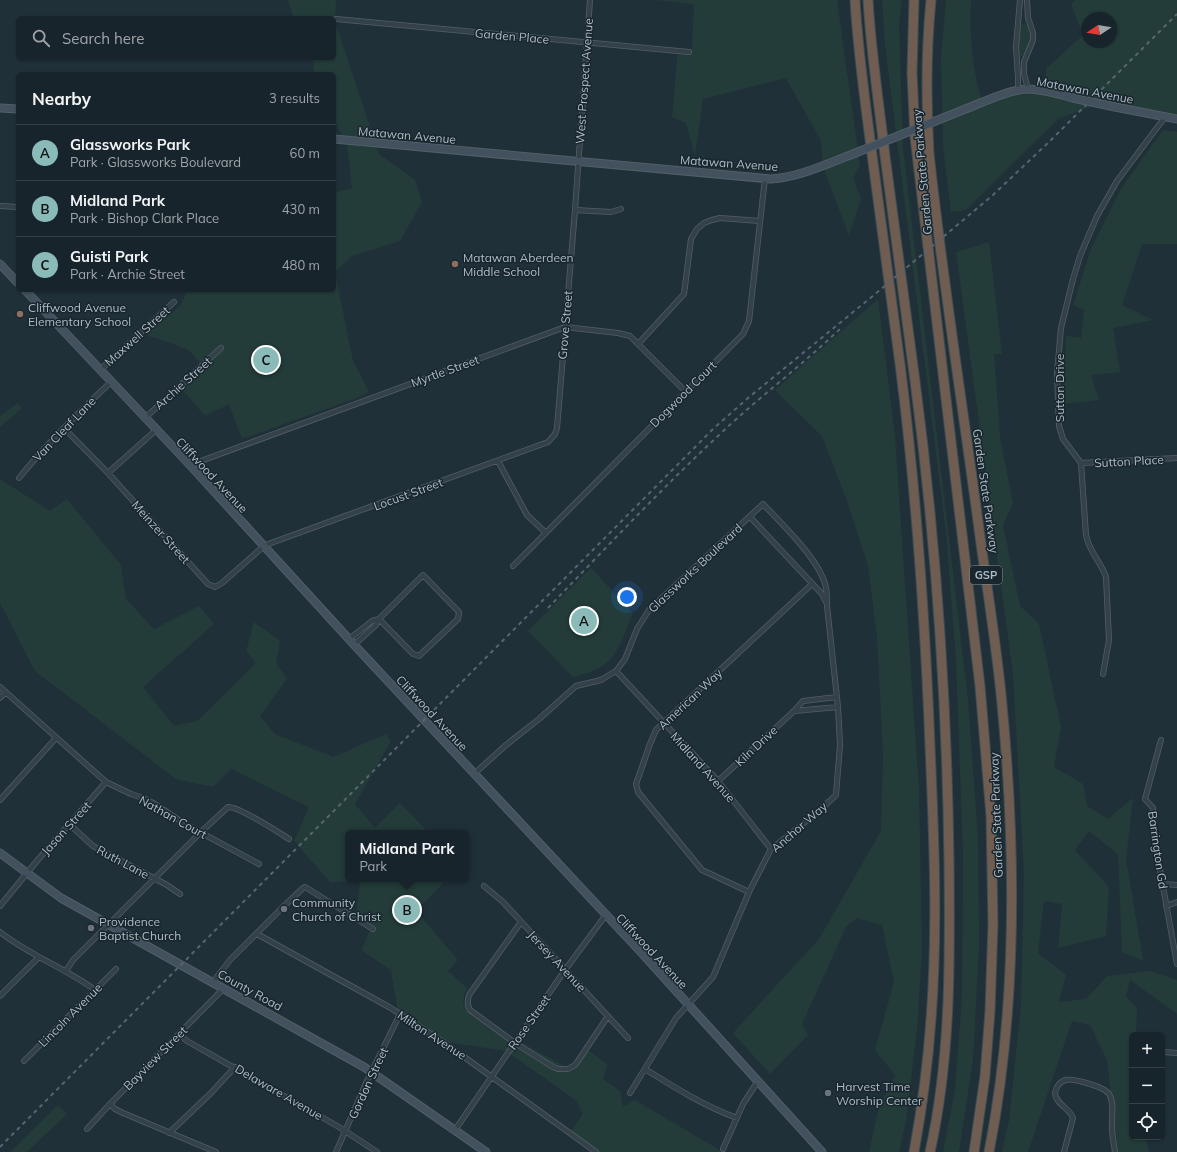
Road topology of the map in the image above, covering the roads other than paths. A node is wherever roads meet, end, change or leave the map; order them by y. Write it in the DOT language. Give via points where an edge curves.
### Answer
graph roads {
  1 [pos="590,0"];
  2 [pos="855,0"];
  3 [pos="868,0"];
  4 [pos="914,0"];
  5 [pos="931,0"];
  6 [pos="1020,0"];
  7 [pos="1027,0"];
  8 [pos="1028,18"];
  9 [pos="336,19"];
  10 [pos="1018,20"];
  11 [pos="587,43"];
  12 [pos="689,52"];
  13 [pos="1016,62"];
  14 [pos="1024,62"];
  15 [pos="1028,89"];
  16 [pos="1018,90"];
  17 [pos="0,108"];
  18 [pos="16,109"];
  19 [pos="1165,117"];
  20 [pos="1177,119"];
  21 [pos="336,139"];
  22 [pos="579,162"];
  23 [pos="765,178"];
  24 [pos="0,206"];
  25 [pos="16,207"];
  26 [pos="621,209"];
  27 [pos="575,210"];
  28 [pos="760,221"];
  29 [pos="0,264"];
  30 [pos="16,281"];
  31 [pos="27,292"];
  32 [pos="174,302"];
  33 [pos="565,327"];
  34 [pos="639,343"];
  35 [pos="221,348"];
  36 [pos="100,370"];
  37 [pos="111,382"];
  38 [pos="685,392"];
  39 [pos="145,418"];
  40 [pos="64,428"];
  41 [pos="156,430"];
  42 [pos="551,439"];
  43 [pos="1177,458"];
  44 [pos="498,461"];
  45 [pos="1081,463"];
  46 [pos="190,465"];
  47 [pos="108,473"];
  48 [pos="19,478"];
  49 [pos="763,504"];
  50 [pos="750,516"];
  51 [pos="546,533"];
  52 [pos="264,546"];
  53 [pos="513,566"];
  54 [pos="812,584"];
  55 [pos="827,606"];
  56 [pos="379,619"];
  57 [pos="352,642"];
  58 [pos="616,671"];
  59 [pos="1103,674"];
  60 [pos="0,687"];
  61 [pos="6,692"];
  62 [pos="837,697"];
  63 [pos="0,698"];
  64 [pos="838,707"];
  65 [pos="794,711"];
  66 [pos="664,723"];
  67 [pos="56,738"];
  68 [pos="1162,740"];
  69 [pos="474,774"];
  70 [pos="718,781"];
  71 [pos="106,782"];
  72 [pos="0,800"];
  73 [pos="69,824"];
  74 [pos="201,832"];
  75 [pos="289,838"];
  76 [pos="771,849"];
  77 [pos="0,852"];
  78 [pos="259,864"];
  79 [pos="27,874"];
  80 [pos="155,879"];
  81 [pos="1162,884"];
  82 [pos="1177,885"];
  83 [pos="484,886"];
  84 [pos="749,892"];
  85 [pos="180,894"];
  86 [pos="1177,902"];
  87 [pos="0,906"];
  88 [pos="1166,906"];
  89 [pos="606,916"];
  90 [pos="521,922"];
  91 [pos="109,924"];
  92 [pos="373,929"];
  93 [pos="0,932"];
  94 [pos="257,934"];
  95 [pos="39,957"];
  96 [pos="1177,964"];
  97 [pos="116,969"];
  98 [pos="66,970"];
  99 [pos="565,970"];
  100 [pos="213,982"];
  101 [pos="224,988"];
  102 [pos="95,990"];
  103 [pos="0,996"];
  104 [pos="687,1004"];
  105 [pos="400,1014"];
  106 [pos="608,1016"];
  107 [pos="179,1034"];
  108 [pos="628,1038"];
  109 [pos="515,1043"];
  110 [pos="1165,1052"];
  111 [pos="1177,1053"];
  112 [pos="24,1061"];
  113 [pos="235,1067"];
  114 [pos="644,1069"];
  115 [pos="372,1072"];
  116 [pos="491,1076"];
  117 [pos="758,1082"];
  118 [pos="630,1092"];
  119 [pos="110,1104"];
  120 [pos="737,1118"];
  121 [pos="87,1129"];
  122 [pos="345,1130"];
  123 [pos="455,1130"];
  124 [pos="169,1133"];
  125 [pos="723,1149"];
  126 [pos="216,1152"];
  127 [pos="336,1152"];
  128 [pos="377,1152"];
  129 [pos="486,1152"];
  130 [pos="596,1152"];
  131 [pos="822,1152"];
  132 [pos="914,1152"];
  133 [pos="930,1152"];
  134 [pos="974,1152"];
  135 [pos="989,1152"];
  136 [pos="1064,1152"];
  137 [pos="1115,1152"];
  1 -- 11 [label="street, West Prospect Avenue"];
  2 -- 132 [label="highway" via="860,64 907,432 928,693 934,956 928,1057"];
  3 -- 133 [label="highway" via="927,485 937,587 945,715 949,822 948,1006 942,1081"];
  4 -- 134 [label="highway, Garden State Parkway / GSP" via="912,73 915,137 980,686 991,816 993,924 990,1011 985,1076"];
  5 -- 135 [label="highway, Garden State Parkway / GSP" via="927,73 930,160 999,672 1008,780 1011,889 1008,999 1000,1086"];
  6 -- 10 [label="street"];
  7 -- 8 [label="street"];
  8 -- 10 [label="street"];
  8 -- 14 [label="street" via="1033,40"];
  9 -- 11 [label="street, Garden Place"];
  10 -- 13 [label="street"];
  11 -- 12 [label="street, Garden Place"];
  11 -- 22 [label="street, West Prospect Avenue"];
  13 -- 14 [label="street"];
  13 -- 16 [label="street"];
  14 -- 15 [label="street"];
  15 -- 16 [label="street, Matawan Avenue"];
  15 -- 19 [label="street, Matawan Avenue, bridge"];
  16 -- 23 [label="street, Matawan Avenue, bridge" via="791,177"];
  17 -- 18 [label="street"];
  19 -- 20 [label="street, Matawan Avenue"];
  19 -- 45 [label="street, Sutton Drive" via="1127,167 1101,210 1080,256 1067,300 1060,335 1057,373 1059,426 1063,439"];
  21 -- 22 [label="street, Matawan Avenue"];
  22 -- 23 [label="street, Matawan Avenue"];
  22 -- 27 [label="street, Grove Street"];
  23 -- 28 [label="street, Dogwood Court"];
  24 -- 25 [label="street"];
  26 -- 27 [label="street" via="611,212"];
  27 -- 33 [label="street, Grove Street"];
  28 -- 34 [label="street" via="720,218 704,223 697,229 691,239 684,294"];
  28 -- 38 [label="street, Dogwood Court" via="749,321 743,334"];
  29 -- 30 [label="street"];
  31 -- 36 [label="street, Cliffwood Avenue"];
  32 -- 36 [label="street, Maxwell Street"];
  33 -- 34 [label="street, Myrtle Street" via="624,334"];
  33 -- 42 [label="street, Grove Street" via="557,428"];
  33 -- 46 [label="street, Myrtle Street"];
  34 -- 38 [label="street, Myrtle Street"];
  35 -- 39 [label="street, Archie Street"];
  36 -- 37 [label="street, Cliffwood Avenue"];
  37 -- 39 [label="street, Cliffwood Avenue"];
  37 -- 40 [label="street, Van Cleaf Lane"];
  38 -- 51 [label="street, Dogwood Court"];
  39 -- 41 [label="street, Cliffwood Avenue"];
  40 -- 47 [label="street, Meinzer Street"];
  40 -- 48 [label="street, Van Cleaf Lane" via="37,455"];
  41 -- 46 [label="street, Cliffwood Avenue"];
  41 -- 47 [label="street"];
  42 -- 44 [label="street, Locust Street"];
  43 -- 45 [label="street, Sutton Place"];
  44 -- 51 [label="street" via="527,515"];
  44 -- 52 [label="street, Locust Street"];
  45 -- 59 [label="street" via="1086,540 1106,577 1109,640"];
  46 -- 52 [label="street, Cliffwood Avenue"];
  47 -- 52 [label="street, Meinzer Street" via="210,586 222,584"];
  49 -- 50 [label="street, Glassworks Boulevard"];
  49 -- 55 [label="street, Anchor Way" via="808,554 818,569 827,592"];
  50 -- 54 [label="street, Anchor Way"];
  50 -- 58 [label="street, Glassworks Boulevard" via="649,610 637,629 625,659"];
  51 -- 53 [label="street, Dogwood Court"];
  52 -- 57 [label="street, Cliffwood Avenue"];
  54 -- 55 [label="street, Anchor Way" via="822,594"];
  54 -- 66 [label="street, American Way"];
  55 -- 62 [label="street, Anchor Way"];
  56 -- 56 [label="street" via="423,575 459,612 458,619 419,656 413,654"];
  56 -- 57 [label="street"];
  57 -- 69 [label="street, Cliffwood Avenue"];
  58 -- 66 [label="street, Midland Avenue"];
  58 -- 69 [label="street, Glassworks Boulevard" via="601,680 576,686"];
  60 -- 61 [label="street, Nathan Court"];
  61 -- 63 [label="street"];
  61 -- 67 [label="street, Nathan Court"];
  62 -- 64 [label="street, Anchor Way"];
  62 -- 65 [label="street, Kiln Drive" via="803,701"];
  64 -- 65 [label="street"];
  64 -- 76 [label="street, Anchor Way" via="840,745 836,795"];
  65 -- 70 [label="street, Kiln Drive"];
  66 -- 70 [label="street, Midland Avenue"];
  66 -- 84 [label="street, American Way" via="656,730 650,744 636,784 638,792 702,870"];
  67 -- 71 [label="street, Nathan Court"];
  67 -- 72 [label="street"];
  68 -- 81 [label="street, Barrington Gd" via="1145,799 1153,808 1154,836"];
  69 -- 89 [label="street, Cliffwood Avenue"];
  70 -- 76 [label="street, Midland Avenue"];
  71 -- 73 [label="street, Jason Street"];
  71 -- 74 [label="street, Nathan Court" via="155,804"];
  73 -- 79 [label="street, Jason Street"];
  73 -- 80 [label="street, Ruth Lane" via="93,846"];
  74 -- 75 [label="street" via="230,806"];
  74 -- 78 [label="street, Nathan Court"];
  74 -- 80 [label="street"];
  76 -- 84 [label="street, Anchor Way"];
  77 -- 79 [label="street, County Road"];
  79 -- 87 [label="street, Jason Street"];
  79 -- 91 [label="street, County Road" via="61,898"];
  80 -- 85 [label="street, Ruth Lane"];
  80 -- 91 [label="street"];
  81 -- 82 [label="street"];
  81 -- 88 [label="street, Barrington Gd"];
  83 -- 90 [label="street, Jersey Avenue"];
  84 -- 104 [label="street, Anchor Way" via="713,977"];
  86 -- 88 [label="street"];
  88 -- 96 [label="street, Barrington Gd"];
  89 -- 99 [label="street, Rose Street"];
  89 -- 104 [label="street, Cliffwood Avenue"];
  90 -- 99 [label="street, Jersey Avenue"];
  90 -- 109 [label="street" via="467,1001 468,1006 477,1015"];
  91 -- 98 [label="street"];
  91 -- 100 [label="street, County Road"];
  92 -- 94 [label="street" via="305,887"];
  93 -- 95 [label="street" via="15,944"];
  94 -- 100 [label="street" via="230,960"];
  94 -- 105 [label="street, Milton Avenue"];
  95 -- 98 [label="street"];
  95 -- 103 [label="street"];
  97 -- 102 [label="street, Lincoln Avenue"];
  98 -- 102 [label="street"];
  99 -- 106 [label="street, Jersey Avenue"];
  99 -- 109 [label="street, Rose Street"];
  100 -- 101 [label="street, County Road"];
  101 -- 107 [label="street, Bayview Street"];
  101 -- 115 [label="street, County Road"];
  102 -- 112 [label="street, Lincoln Avenue"];
  104 -- 114 [label="street, Anchor Way"];
  104 -- 117 [label="street, Cliffwood Avenue"];
  105 -- 115 [label="street, Gordon Street"];
  105 -- 116 [label="street, Milton Avenue"];
  106 -- 108 [label="street, Jersey Avenue"];
  106 -- 109 [label="street" via="575,1065 568,1069 553,1067"];
  107 -- 113 [label="street, Delaware Avenue"];
  107 -- 119 [label="street, Bayview Street"];
  109 -- 116 [label="street, Rose Street"];
  110 -- 111 [label="street"];
  113 -- 122 [label="street, Delaware Avenue"];
  113 -- 124 [label="street"];
  114 -- 118 [label="street, Anchor Way"];
  114 -- 120 [label="street" via="725,1114"];
  115 -- 122 [label="street, Gordon Street"];
  115 -- 123 [label="street, County Road"];
  116 -- 123 [label="street, Rose Street"];
  116 -- 130 [label="street, Milton Avenue"];
  117 -- 120 [label="street"];
  117 -- 131 [label="street, Cliffwood Avenue"];
  119 -- 121 [label="street, Bayview Street"];
  119 -- 124 [label="street" via="123,1113"];
  120 -- 125 [label="street"];
  122 -- 127 [label="street, Gordon Street"];
  122 -- 128 [label="street, Delaware Avenue"];
  123 -- 129 [label="street, County Road"];
  124 -- 126 [label="street"];
  136 -- 137 [label="street" via="1073,1118 1057,1100 1055,1093 1061,1082 1069,1079 1102,1088 1110,1095"];
}
